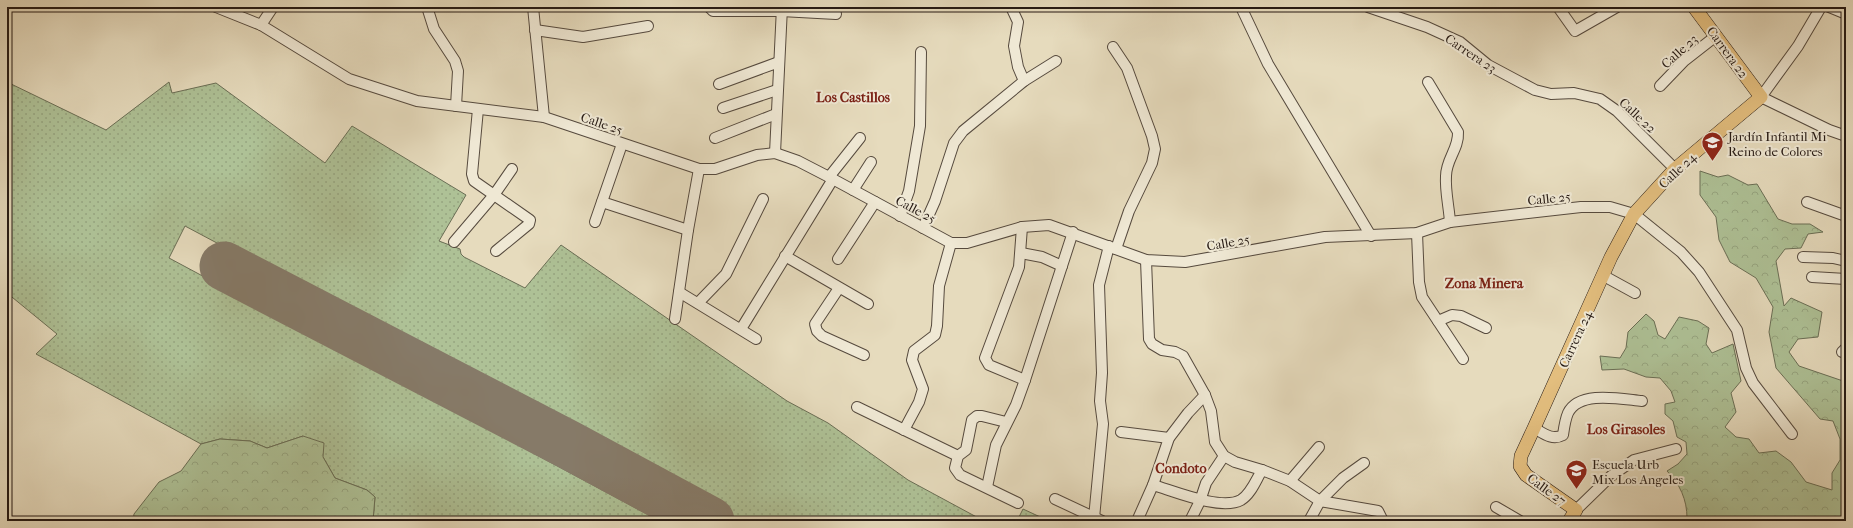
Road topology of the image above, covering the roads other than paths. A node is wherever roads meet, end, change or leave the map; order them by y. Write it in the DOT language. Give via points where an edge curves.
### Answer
graph roads {
  1 [pos="216,7"];
  2 [pos="273,7"];
  3 [pos="533,7"];
  4 [pos="709,7"];
  5 [pos="1011,7"];
  6 [pos="1241,7"];
  7 [pos="1368,7"];
  8 [pos="1558,7"];
  9 [pos="1617,7"];
  10 [pos="1694,7"];
  11 [pos="1821,7"];
  12 [pos="1829,7"];
  13 [pos="781,9"];
  14 [pos="428,10"];
  15 [pos="836,14"];
  16 [pos="1846,14"];
  17 [pos="261,25"];
  18 [pos="648,26"];
  19 [pos="536,30"];
  20 [pos="1716,36"];
  21 [pos="1113,47"];
  22 [pos="921,52"];
  23 [pos="1056,61"];
  24 [pos="779,62"];
  25 [pos="1024,81"];
  26 [pos="1428,82"];
  27 [pos="719,84"];
  28 [pos="1660,86"];
  29 [pos="778,90"];
  30 [pos="1574,93"];
  31 [pos="1761,97"];
  32 [pos="456,106"];
  33 [pos="723,108"];
  34 [pos="478,109"];
  35 [pos="776,114"];
  36 [pos="544,117"];
  37 [pos="1846,136"];
  38 [pos="715,138"];
  39 [pos="860,138"];
  40 [pos="622,144"];
  41 [pos="774,153"];
  42 [pos="871,162"];
  43 [pos="512,168"];
  44 [pos="699,169"];
  45 [pos="1675,169"];
  46 [pos="831,178"];
  47 [pos="853,190"];
  48 [pos="494,195"];
  49 [pos="763,198"];
  50 [pos="602,202"];
  51 [pos="875,202"];
  52 [pos="1807,202"];
  53 [pos="1634,214"];
  54 [pos="900,216"];
  55 [pos="1846,216"];
  56 [pos="595,222"];
  57 [pos="1450,222"];
  58 [pos="1022,227"];
  59 [pos="923,228"];
  60 [pos="688,230"];
  61 [pos="1073,232"];
  62 [pos="1417,233"];
  63 [pos="1371,236"];
  64 [pos="454,242"];
  65 [pos="951,243"];
  66 [pos="1112,247"];
  67 [pos="496,251"];
  68 [pos="1021,253"];
  69 [pos="786,256"];
  70 [pos="1803,257"];
  71 [pos="838,259"];
  72 [pos="1146,260"];
  73 [pos="1846,261"];
  74 [pos="1062,266"];
  75 [pos="1604,276"];
  76 [pos="1812,277"];
  77 [pos="1846,279"];
  78 [pos="840,288"];
  79 [pos="679,292"];
  80 [pos="1634,293"];
  81 [pos="698,303"];
  82 [pos="868,304"];
  83 [pos="675,319"];
  84 [pos="1438,322"];
  85 [pos="1486,328"];
  86 [pos="740,329"];
  87 [pos="756,339"];
  88 [pos="864,355"];
  89 [pos="1463,359"];
  90 [pos="1025,380"];
  91 [pos="1205,395"];
  92 [pos="1642,400"];
  93 [pos="857,408"];
  94 [pos="1006,422"];
  95 [pos="1534,428"];
  96 [pos="904,430"];
  97 [pos="1121,432"];
  98 [pos="1792,434"];
  99 [pos="1168,438"];
  100 [pos="1319,447"];
  101 [pos="1676,449"];
  102 [pos="958,456"];
  103 [pos="1224,456"];
  104 [pos="1364,463"];
  105 [pos="1520,466"];
  106 [pos="1262,470"];
  107 [pos="1290,481"];
  108 [pos="1153,485"];
  109 [pos="987,487"];
  110 [pos="1055,499"];
  111 [pos="1200,501"];
  112 [pos="1320,501"];
  113 [pos="1018,503"];
  114 [pos="1496,507"];
  115 [pos="1572,516"];
  116 [pos="1098,520"];
  117 [pos="1137,521"];
  118 [pos="1190,521"];
  119 [pos="1309,521"];
  120 [pos="1383,521"];
  121 [pos="1520,521"];
  1 -- 17 [label="street, Calle 25"];
  2 -- 17 [label="street"];
  3 -- 19 [label="street"];
  4 -- 13 [label="street" via="713,11"];
  5 -- 25 [label="street" via="1018,22 1014,46"];
  6 -- 63 [label="street" via="1268,64"];
  7 -- 30 [label="street, Carrera 23" via="1427,27 1460,42 1488,65 1535,90 1551,94"];
  8 -- 9 [label="street" via="1575,31"];
  10 -- 20 [label="main road, Carrera 22"];
  11 -- 31 [label="street" via="1798,46"];
  12 -- 16 [label="street"];
  13 -- 15 [label="street"];
  13 -- 24 [label="street"];
  14 -- 32 [label="street" via="434,29 455,61 458,71"];
  17 -- 32 [label="street, Calle 25" via="349,80 417,101"];
  18 -- 19 [label="street" via="583,37"];
  19 -- 36 [label="street"];
  20 -- 28 [label="street, Calle 23" via="1684,61"];
  20 -- 31 [label="main road, Carrera 22"];
  21 -- 66 [label="street" via="1127,68 1155,149 1152,163"];
  22 -- 54 [label="street" via="920,126 909,191"];
  23 -- 25 [label="street"];
  24 -- 27 [label="street"];
  24 -- 29 [label="street"];
  25 -- 59 [label="street" via="963,131 954,143 935,201"];
  26 -- 57 [label="street" via="1458,132 1458,141 1446,176"];
  29 -- 33 [label="street"];
  29 -- 35 [label="street"];
  30 -- 45 [label="street, Calle 22" via="1600,99 1617,111"];
  31 -- 37 [label="street"];
  31 -- 45 [label="main road, Calle 24"];
  32 -- 34 [label="street, Calle 25"];
  34 -- 36 [label="street, Calle 25"];
  34 -- 48 [label="street" via="472,178"];
  35 -- 38 [label="street"];
  35 -- 41 [label="street"];
  36 -- 40 [label="street, Calle 25"];
  39 -- 46 [label="street"];
  40 -- 44 [label="street, Calle 25"];
  40 -- 50 [label="street"];
  41 -- 44 [label="street, Calle 25" via="757,155 715,169"];
  41 -- 46 [label="street, Calle 25" via="798,161"];
  42 -- 47 [label="street"];
  43 -- 48 [label="street"];
  44 -- 60 [label="street"];
  45 -- 53 [label="main road, Calle 24"];
  46 -- 47 [label="street, Calle 25"];
  46 -- 69 [label="street"];
  47 -- 51 [label="street, Calle 25"];
  48 -- 64 [label="street"];
  48 -- 67 [label="street" via="530,222"];
  49 -- 81 [label="street" via="726,274"];
  50 -- 56 [label="street"];
  50 -- 60 [label="street"];
  51 -- 54 [label="street, Calle 25"];
  51 -- 71 [label="street"];
  52 -- 55 [label="street"];
  53 -- 57 [label="street, Calle 25" via="1610,207 1581,207"];
  53 -- 75 [label="main road, Carrera 24"];
  53 -- 98 [label="street" via="1681,252 1699,272 1737,330 1746,368 1753,383"];
  54 -- 59 [label="street, Calle 25"];
  57 -- 62 [label="street, Calle 25"];
  58 -- 61 [label="street, Calle 25" via="1049,224"];
  58 -- 65 [label="street, Calle 25" via="967,243"];
  58 -- 68 [label="street"];
  59 -- 65 [label="street, Calle 25"];
  60 -- 79 [label="street"];
  61 -- 66 [label="street, Calle 25"];
  61 -- 74 [label="street"];
  62 -- 63 [label="street, Calle 25"];
  62 -- 84 [label="street" via="1422,297"];
  63 -- 72 [label="street, Calle 25" via="1325,237 1184,262"];
  65 -- 96 [label="street" via="939,286 935,335 914,351 912,360 923,389"];
  66 -- 72 [label="street, Calle 25"];
  66 -- 116 [label="street" via="1099,285 1102,373 1100,401 1103,424"];
  68 -- 74 [label="street" via="1042,257"];
  68 -- 90 [label="street" via="1019,267 985,358 989,365"];
  69 -- 78 [label="street"];
  69 -- 86 [label="street"];
  70 -- 73 [label="street"];
  72 -- 91 [label="street" via="1149,339 1162,350 1183,356"];
  74 -- 90 [label="street"];
  75 -- 80 [label="street"];
  75 -- 95 [label="main road, Carrera 24"];
  76 -- 77 [label="street"];
  78 -- 82 [label="street"];
  78 -- 88 [label="street" via="815,324 817,331 822,336"];
  79 -- 81 [label="street"];
  79 -- 83 [label="street"];
  81 -- 86 [label="street"];
  84 -- 85 [label="street" via="1452,315 1461,316"];
  84 -- 89 [label="street"];
  86 -- 87 [label="street"];
  90 -- 94 [label="street" via="1016,405"];
  91 -- 99 [label="street"];
  91 -- 103 [label="street" via="1211,411 1215,442"];
  92 -- 95 [label="street" via="1594,397 1577,403 1568,413 1563,435 1553,438"];
  93 -- 96 [label="street"];
  94 -- 102 [label="street" via="977,416 972,420 966,450"];
  94 -- 109 [label="street" via="996,444"];
  95 -- 105 [label="main road, Carrera 24" via="1521,456"];
  96 -- 102 [label="street"];
  97 -- 99 [label="street"];
  99 -- 108 [label="street"];
  100 -- 107 [label="street"];
  101 -- 115 [label="street" via="1634,460 1611,476"];
  102 -- 109 [label="street" via="955,468 957,472"];
  103 -- 106 [label="street"];
  103 -- 111 [label="street" via="1206,483"];
  104 -- 112 [label="street" via="1343,478"];
  105 -- 115 [label="main road, Calle 27" via="1526,475"];
  106 -- 107 [label="street"];
  106 -- 111 [label="street" via="1248,494 1240,500 1231,503"];
  107 -- 112 [label="street"];
  108 -- 111 [label="street"];
  108 -- 117 [label="street"];
  109 -- 113 [label="street"];
  110 -- 116 [label="street"];
  111 -- 118 [label="street"];
  112 -- 119 [label="street"];
  112 -- 120 [label="street" via="1378,511"];
  114 -- 121 [label="street"];
}
